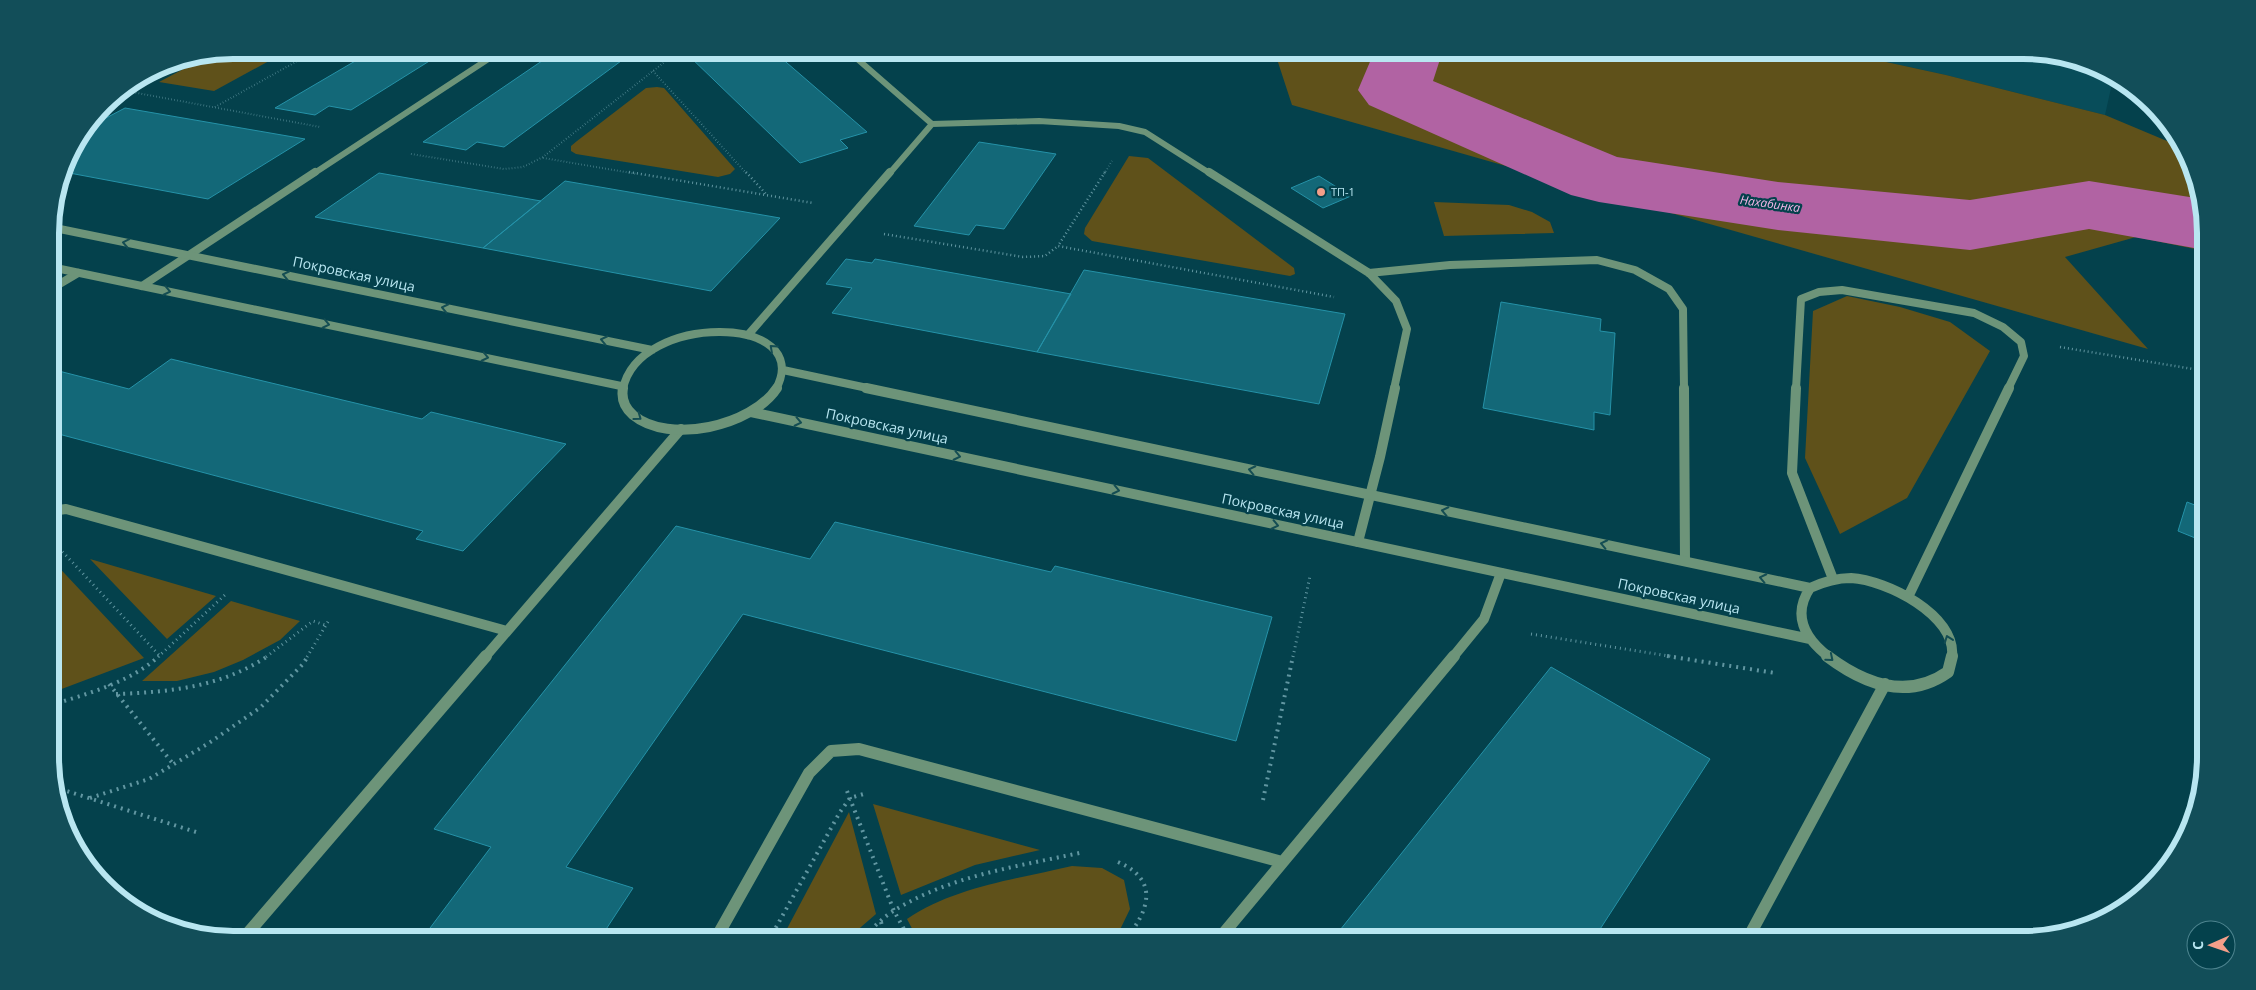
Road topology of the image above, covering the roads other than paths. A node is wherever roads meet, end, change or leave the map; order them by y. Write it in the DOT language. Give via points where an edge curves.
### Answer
graph roads {
  1 [pos="488,59"];
  2 [pos="857,59"];
  3 [pos="932,124"];
  4 [pos="59,229"];
  5 [pos="189,255"];
  6 [pos="59,269"];
  7 [pos="78,273"];
  8 [pos="1369,273"];
  9 [pos="59,285"];
  10 [pos="142,286"];
  11 [pos="748,335"];
  12 [pos="652,350"];
  13 [pos="783,370"];
  14 [pos="621,386"];
  15 [pos="751,412"];
  16 [pos="681,429"];
  17 [pos="1371,495"];
  18 [pos="59,510"];
  19 [pos="1358,542"];
  20 [pos="1685,561"];
  21 [pos="1501,573"];
  22 [pos="1833,579"];
  23 [pos="1810,588"];
  24 [pos="1908,597"];
  25 [pos="507,631"];
  26 [pos="1810,640"];
  27 [pos="1885,684"];
  28 [pos="1282,862"];
  29 [pos="250,931"];
  30 [pos="720,931"];
  31 [pos="1225,931"];
  32 [pos="1752,931"];
  1 -- 5 [label="street"];
  2 -- 3 [label="street"];
  3 -- 8 [label="street" via="1089,122 1145,132"];
  3 -- 11 [label="street"];
  5 -- 4 [label="street, Покровская улица, one-way"];
  5 -- 10 [label="street"];
  12 -- 5 [label="street, Покровская улица, one-way"];
  6 -- 7 [label="street"];
  7 -- 9 [label="street"];
  7 -- 10 [label="street"];
  8 -- 17 [label="street" via="1396,301 1407,329"];
  8 -- 20 [label="street" via="1450,265 1598,260 1618,263 1664,285 1677,297 1683,309"];
  10 -- 14 [label="street, one-way"];
  11 -- 12 [label="street" via="709,331 679,337"];
  13 -- 11 [label="street, one-way" via="779,353 763,339"];
  12 -- 14 [label="street" via="632,367"];
  13 -- 15 [label="street" via="775,392"];
  17 -- 13 [label="street, one-way"];
  14 -- 16 [label="street, one-way" via="624,404 638,419 662,428"];
  15 -- 16 [label="street" via="723,424"];
  15 -- 19 [label="street, Покровская улица, one-way"];
  16 -- 25 [label="street"];
  17 -- 19 [label="street"];
  20 -- 17 [label="street, one-way"];
  18 -- 25 [label="street" via="66,509"];
  19 -- 21 [label="street, Покровская улица"];
  23 -- 20 [label="street, one-way"];
  21 -- 26 [label="street, Покровская улица"];
  21 -- 28 [label="street" via="1484,619"];
  22 -- 23 [label="street"];
  22 -- 24 [label="street" via="1862,579"];
  22 -- 24 [label="street" via="1792,473 1801,299 1819,292 1842,290 1974,313 2003,327 2022,342 2024,356"];
  23 -- 26 [label="street" via="1801,602 1801,620"];
  27 -- 24 [label="street, one-way" via="1899,687 1928,684 1948,672 1953,652 1944,628 1923,606"];
  25 -- 29 [label="street"];
  26 -- 27 [label="street, one-way" via="1832,662 1864,679"];
  27 -- 32 [label="street"];
  28 -- 30 [label="street" via="859,749 831,751 809,773"];
  28 -- 31 [label="street"];
}
